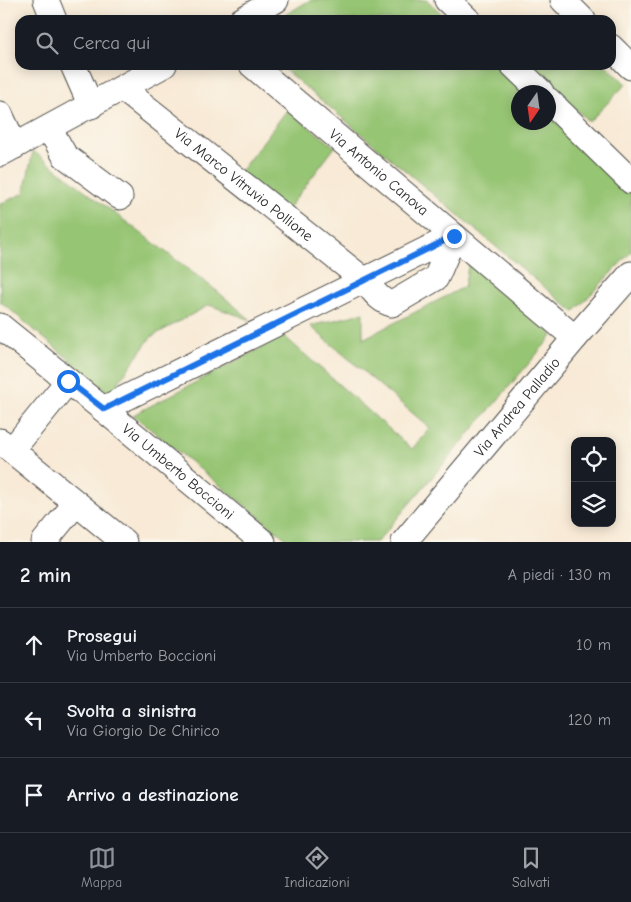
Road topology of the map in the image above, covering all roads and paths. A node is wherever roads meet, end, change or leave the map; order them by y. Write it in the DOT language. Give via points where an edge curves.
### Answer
graph roads {
  1 [pos="46,0"];
  2 [pos="447,0"];
  3 [pos="563,0"];
  4 [pos="267,2"];
  5 [pos="52,15"];
  6 [pos="249,15"];
  7 [pos="463,15"];
  8 [pos="578,15"];
  9 [pos="616,52"];
  10 [pos="631,67"];
  11 [pos="75,70"];
  12 [pos="155,70"];
  13 [pos="258,70"];
  14 [pos="518,70"];
  15 [pos="534,85"];
  16 [pos="123,88"];
  17 [pos="91,106"];
  18 [pos="556,108"];
  19 [pos="0,114"];
  20 [pos="49,128"];
  21 [pos="7,150"];
  22 [pos="631,181"];
  23 [pos="120,197"];
  24 [pos="454,236"];
  25 [pos="631,274"];
  26 [pos="364,280"];
  27 [pos="0,326"];
  28 [pos="575,338"];
  29 [pos="68,381"];
  30 [pos="104,409"];
  31 [pos="6,445"];
  32 [pos="76,503"];
  33 [pos="44,542"];
  34 [pos="124,542"];
  35 [pos="262,542"];
  36 [pos="404,542"];
  1 -- 5 [label="street"];
  2 -- 7 [label="street"];
  3 -- 8 [label="street"];
  4 -- 6 [label="street"];
  9 -- 10 [label="street"];
  11 -- 17 [label="street"];
  12 -- 16 [label="street"];
  13 -- 24 [label="street, Via Antonio Canova"];
  14 -- 15 [label="street"];
  16 -- 17 [label="street"];
  16 -- 26 [label="street, Via Marco Vitruvio Pollione"];
  17 -- 20 [label="street"];
  18 -- 22 [label="street"];
  19 -- 21 [label="street"];
  20 -- 21 [label="street"];
  20 -- 23 [label="street" via="65,156"];
  24 -- 26 [label="street"];
  24 -- 26 [label="street, Via Marco Vitruvio Pollione" via="436,278 392,304 379,299"];
  24 -- 28 [label="street, Via Antonio Canova"];
  25 -- 28 [label="street, Via Andrea Palladio"];
  26 -- 30 [label="street"];
  27 -- 29 [label="street, Via Umberto Boccioni"];
  28 -- 36 [label="street, Via Andrea Palladio"];
  29 -- 30 [label="street, Via Umberto Boccioni"];
  29 -- 31 [label="street"];
  30 -- 35 [label="street, Via Umberto Boccioni"];
  31 -- 32 [label="street"];
  32 -- 33 [label="street"];
  32 -- 34 [label="street"];
}
